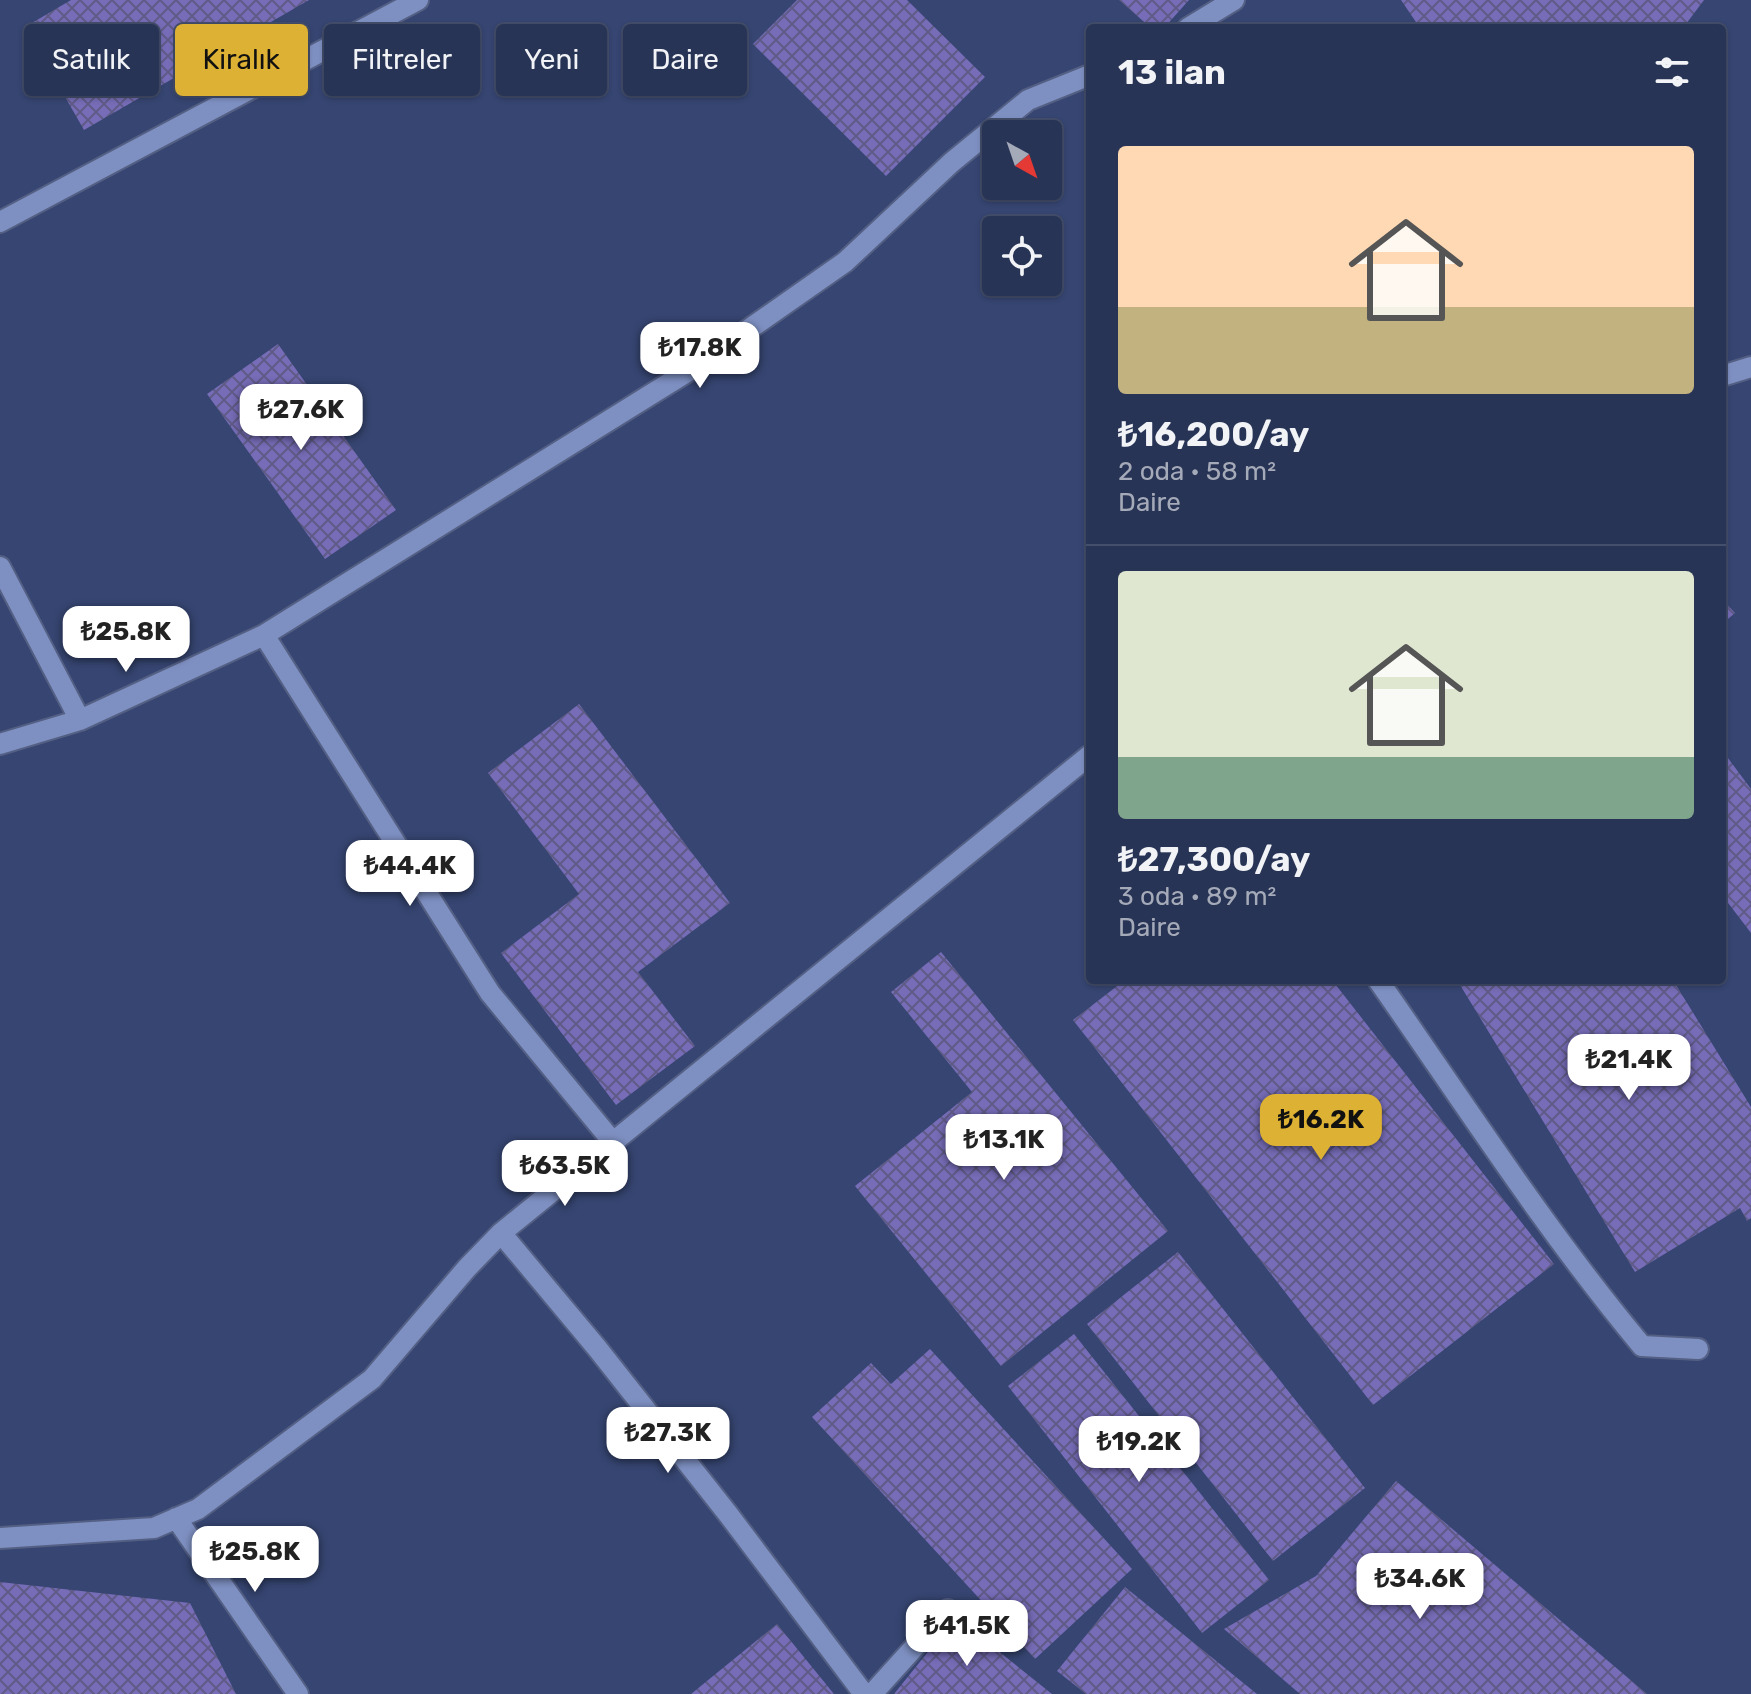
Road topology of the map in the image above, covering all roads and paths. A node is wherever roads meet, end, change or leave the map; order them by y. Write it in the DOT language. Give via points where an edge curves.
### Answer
graph roads {
  1 [pos="418,0"];
  2 [pos="1234,0"];
  3 [pos="1195,24"];
  4 [pos="1086,77"];
  5 [pos="0,222"];
  6 [pos="1751,367"];
  7 [pos="1726,375"];
  8 [pos="0,567"];
  9 [pos="264,635"];
  10 [pos="80,720"];
  11 [pos="0,744"];
  12 [pos="1086,758"];
  13 [pos="1381,984"];
  14 [pos="612,1141"];
  15 [pos="501,1233"];
  16 [pos="1698,1349"];
  17 [pos="176,1518"];
  18 [pos="0,1538"];
  19 [pos="948,1610"];
  20 [pos="298,1694"];
  21 [pos="864,1694"];
  22 [pos="872,1694"];
  1 -- 5 [label="street"];
  2 -- 3 [label="street"];
  4 -- 9 [label="street" via="1028,100 845,262 695,367"];
  6 -- 7 [label="street"];
  8 -- 10 [label="street"];
  9 -- 10 [label="street"];
  9 -- 14 [label="street" via="490,993"];
  10 -- 11 [label="street"];
  12 -- 14 [label="street"];
  13 -- 16 [label="street" via="1642,1346"];
  14 -- 15 [label="street"];
  15 -- 17 [label="street" via="372,1379 198,1509"];
  15 -- 21 [label="street" via="728,1514"];
  17 -- 18 [label="street" via="154,1528"];
  17 -- 20 [label="street"];
  19 -- 22 [label="street"];
}
